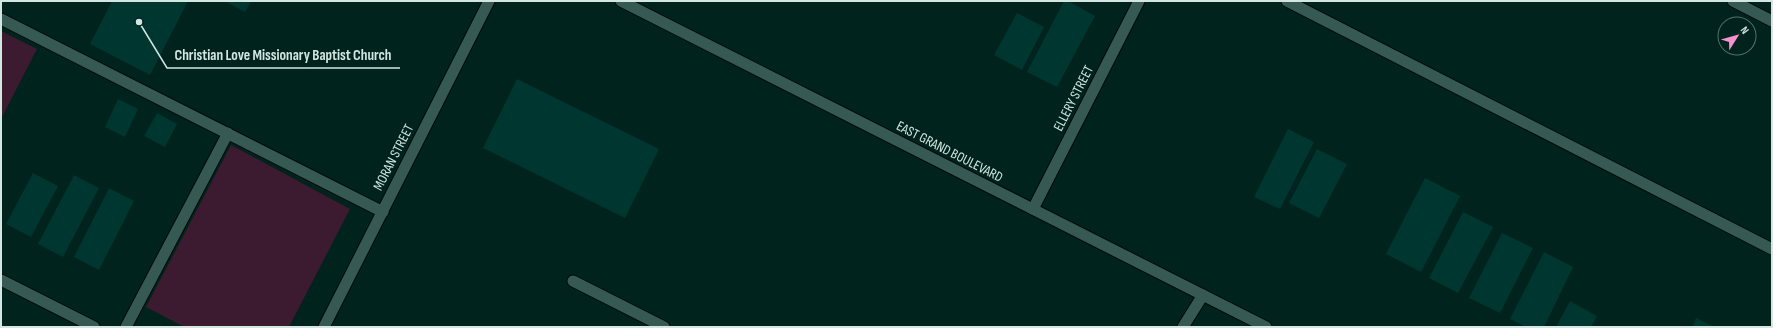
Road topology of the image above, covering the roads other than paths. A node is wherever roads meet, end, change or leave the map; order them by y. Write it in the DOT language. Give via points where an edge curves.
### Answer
graph roads {
  1 [pos="489,1"];
  2 [pos="621,1"];
  3 [pos="1139,1"];
  4 [pos="1287,1"];
  5 [pos="1733,1"];
  6 [pos="1,20"];
  7 [pos="1772,21"];
  8 [pos="228,133"];
  9 [pos="1033,209"];
  10 [pos="383,212"];
  11 [pos="1772,250"];
  12 [pos="1,280"];
  13 [pos="574,281"];
  14 [pos="1203,295"];
  15 [pos="94,327"];
  16 [pos="126,327"];
  17 [pos="324,327"];
  18 [pos="664,327"];
  19 [pos="1183,327"];
  20 [pos="1266,327"];
  1 -- 10 [label="street, MORAN STREET"];
  2 -- 9 [label="street, EAST GRAND BOULEVARD"];
  3 -- 9 [label="street, ELLERY STREET"];
  4 -- 11 [label="street"];
  5 -- 7 [label="street"];
  6 -- 8 [label="street"];
  8 -- 10 [label="street"];
  8 -- 16 [label="street"];
  9 -- 14 [label="street, EAST GRAND BOULEVARD"];
  10 -- 17 [label="street, MORAN STREET"];
  12 -- 15 [label="street"];
  13 -- 18 [label="street"];
  14 -- 19 [label="street"];
  14 -- 20 [label="street, EAST GRAND BOULEVARD"];
}
